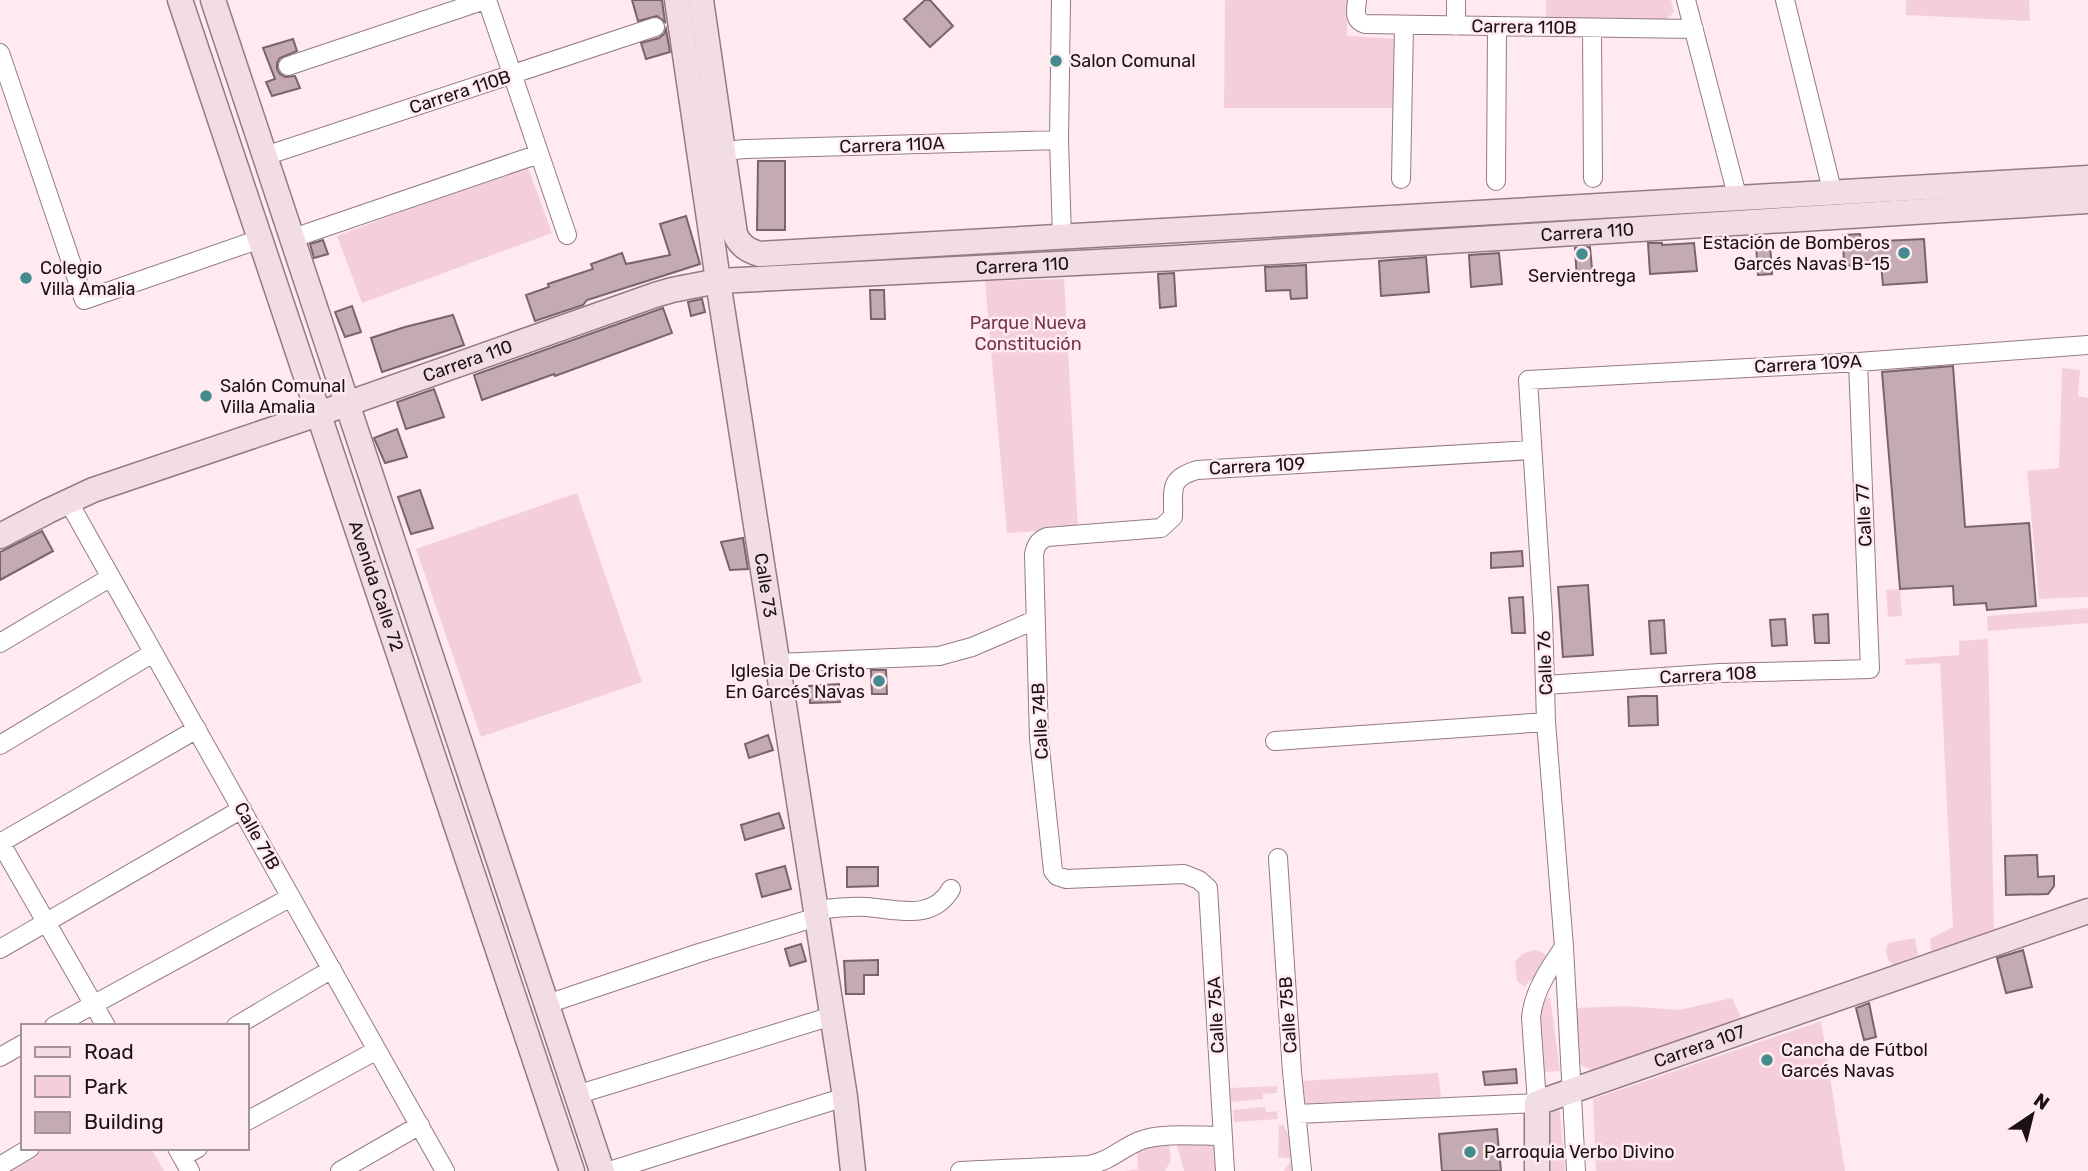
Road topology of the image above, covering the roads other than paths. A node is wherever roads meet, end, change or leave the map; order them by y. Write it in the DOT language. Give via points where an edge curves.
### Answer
graph roads {
  1 [pos="180,0"];
  2 [pos="486,0"];
  3 [pos="677,0"];
  4 [pos="701,0"];
  5 [pos="1061,0"];
  6 [pos="1357,0"];
  7 [pos="1456,0"];
  8 [pos="1686,0"];
  9 [pos="1785,0"];
  10 [pos="217,1"];
  11 [pos="1404,26"];
  12 [pos="1456,26"];
  13 [pos="655,27"];
  14 [pos="1497,27"];
  15 [pos="1592,28"];
  16 [pos="1694,29"];
  17 [pos="0,53"];
  18 [pos="288,66"];
  19 [pos="512,75"];
  20 [pos="1059,140"];
  21 [pos="724,151"];
  22 [pos="539,153"];
  23 [pos="265,156"];
  24 [pos="1594,178"];
  25 [pos="2088,178"];
  26 [pos="1401,179"];
  27 [pos="1496,181"];
  28 [pos="1833,194"];
  29 [pos="1738,199"];
  30 [pos="2088,201"];
  31 [pos="1879,202"];
  32 [pos="302,235"];
  33 [pos="567,235"];
  34 [pos="1062,237"];
  35 [pos="260,239"];
  36 [pos="718,281"];
  37 [pos="2088,345"];
  38 [pos="1858,362"];
  39 [pos="1528,380"];
  40 [pos="348,403"];
  41 [pos="318,414"];
  42 [pos="1532,450"];
  43 [pos="68,501"];
  44 [pos="2,529"];
  45 [pos="1034,554"];
  46 [pos="111,577"];
  47 [pos="1035,620"];
  48 [pos="0,643"];
  49 [pos="153,653"];
  50 [pos="778,663"];
  51 [pos="1870,669"];
  52 [pos="1546,685"];
  53 [pos="1546,722"];
  54 [pos="197,729"];
  55 [pos="1275,741"];
  56 [pos="0,745"];
  57 [pos="242,809"];
  58 [pos="0,842"];
  59 [pos="1278,858"];
  60 [pos="1184,874"];
  61 [pos="951,889"];
  62 [pos="291,897"];
  63 [pos="2088,911"];
  64 [pos="817,914"];
  65 [pos="46,922"];
  66 [pos="1564,947"];
  67 [pos="0,949"];
  68 [pos="331,969"];
  69 [pos="93,1003"];
  70 [pos="547,1004"];
  71 [pos="832,1016"];
  72 [pos="57,1024"];
  73 [pos="105,1024"];
  74 [pos="239,1024"];
  75 [pos="21,1045"];
  76 [pos="377,1050"];
  77 [pos="0,1057"];
  78 [pos="1572,1090"];
  79 [pos="576,1095"];
  80 [pos="845,1097"];
  81 [pos="1537,1103"];
  82 [pos="1297,1114"];
  83 [pos="248,1120"];
  84 [pos="420,1125"];
  85 [pos="1222,1136"];
  86 [pos="27,1150"];
  87 [pos="0,1166"];
  88 [pos="341,1171"];
  89 [pos="445,1171"];
  90 [pos="572,1171"];
  91 [pos="602,1171"];
  92 [pos="609,1171"];
  93 [pos="853,1171"];
  94 [pos="960,1171"];
  95 [pos="1225,1171"];
  96 [pos="1302,1171"];
  97 [pos="1537,1171"];
  98 [pos="1576,1171"];
  1 -- 35 [label="main road, Avenida Calle 72"];
  2 -- 18 [label="street"];
  2 -- 19 [label="street"];
  3 -- 36 [label="main road, Calle 73"];
  4 -- 21 [label="main road"];
  5 -- 20 [label="street"];
  6 -- 11 [label="street, Carrera 110B" via="1359,22"];
  7 -- 12 [label="street"];
  8 -- 16 [label="street"];
  9 -- 28 [label="street"];
  10 -- 23 [label="main road, Avenida Calle 72"];
  11 -- 12 [label="street, Carrera 110B"];
  11 -- 26 [label="street"];
  12 -- 14 [label="street, Carrera 110B"];
  13 -- 19 [label="street, Carrera 110B"];
  14 -- 15 [label="street, Carrera 110B"];
  14 -- 27 [label="street"];
  15 -- 16 [label="street, Carrera 110B"];
  15 -- 24 [label="street"];
  16 -- 29 [label="street"];
  17 -- 35 [label="street" via="84,300"];
  19 -- 22 [label="street"];
  19 -- 23 [label="street, Carrera 110B"];
  20 -- 21 [label="street, Carrera 110A"];
  20 -- 34 [label="street"];
  21 -- 34 [label="main road, Carrera 110" via="736,234 747,250 760,254"];
  22 -- 32 [label="street"];
  22 -- 33 [label="street"];
  23 -- 40 [label="main road, Avenida Calle 72"];
  25 -- 31 [label="main road, Carrera 110"];
  28 -- 29 [label="main road, Carrera 110"];
  28 -- 31 [label="main road, Carrera 110"];
  29 -- 34 [label="main road, Carrera 110"];
  30 -- 31 [label="main road, Carrera 110"];
  31 -- 36 [label="main road, Carrera 110" via="1176,258"];
  35 -- 41 [label="main road, Avenida Calle 72"];
  36 -- 40 [label="main road, Carrera 110" via="655,295"];
  36 -- 50 [label="main road, Calle 73"];
  37 -- 38 [label="street, Carrera 109A"];
  38 -- 39 [label="street, Carrera 109A"];
  38 -- 51 [label="street, Calle 77"];
  39 -- 42 [label="street, Calle 76"];
  40 -- 41 [label="main road, Carrera 110"];
  40 -- 70 [label="main road, Avenida Calle 72"];
  41 -- 43 [label="main road, Carrera 110"];
  41 -- 90 [label="main road, Avenida Calle 72"];
  42 -- 45 [label="street, Carrera 109" via="1197,470 1177,478 1173,517 1161,528 1047,537 1039,541"];
  42 -- 52 [label="street, Calle 76"];
  43 -- 44 [label="main road, Carrera 110"];
  43 -- 46 [label="street, Calle 71B"];
  45 -- 47 [label="street, Calle 74B"];
  46 -- 48 [label="street"];
  46 -- 49 [label="street, Calle 71B"];
  47 -- 50 [label="street" via="939,656"];
  47 -- 60 [label="street, Calle 74B" via="1039,739 1053,871 1066,878"];
  49 -- 54 [label="street, Calle 71B"];
  49 -- 56 [label="street"];
  50 -- 64 [label="main road, Calle 73"];
  51 -- 52 [label="street, Carrera 108"];
  52 -- 53 [label="street, Calle 76"];
  53 -- 55 [label="street"];
  53 -- 66 [label="street, Calle 76"];
  54 -- 57 [label="street, Calle 71B"];
  54 -- 58 [label="street"];
  57 -- 62 [label="street, Calle 71B"];
  57 -- 65 [label="street"];
  58 -- 65 [label="street"];
  59 -- 82 [label="street, Calle 75B"];
  60 -- 85 [label="street, Calle 75A" via="1208,887 1210,899"];
  61 -- 64 [label="street" via="945,900 916,911 841,906"];
  62 -- 68 [label="street, Calle 71B"];
  62 -- 69 [label="street"];
  63 -- 78 [label="main road, Carrera 107"];
  64 -- 70 [label="street"];
  64 -- 71 [label="main road, Calle 73"];
  65 -- 67 [label="street"];
  65 -- 69 [label="street"];
  66 -- 78 [label="street, Calle 76"];
  66 -- 81 [label="street" via="1540,984 1531,1017"];
  68 -- 74 [label="street"];
  68 -- 76 [label="street, Calle 71B"];
  69 -- 72 [label="street"];
  69 -- 73 [label="street"];
  70 -- 79 [label="main road, Avenida Calle 72"];
  71 -- 79 [label="street"];
  71 -- 80 [label="main road, Calle 73"];
  75 -- 77 [label="street"];
  76 -- 83 [label="street"];
  76 -- 84 [label="street, Calle 71B"];
  78 -- 81 [label="main road, Carrera 107"];
  78 -- 98 [label="street, Calle 76"];
  79 -- 91 [label="main road, Avenida Calle 72"];
  80 -- 92 [label="street"];
  80 -- 93 [label="main road, Calle 73"];
  81 -- 82 [label="street, Carrera 107"];
  81 -- 97 [label="main road"];
  82 -- 96 [label="street, Calle 75B"];
  84 -- 88 [label="street"];
  84 -- 89 [label="street, Calle 71B"];
  85 -- 94 [label="street" via="1145,1139 1089,1166"];
  85 -- 95 [label="street, Calle 75A"];
  86 -- 87 [label="street"];
}
